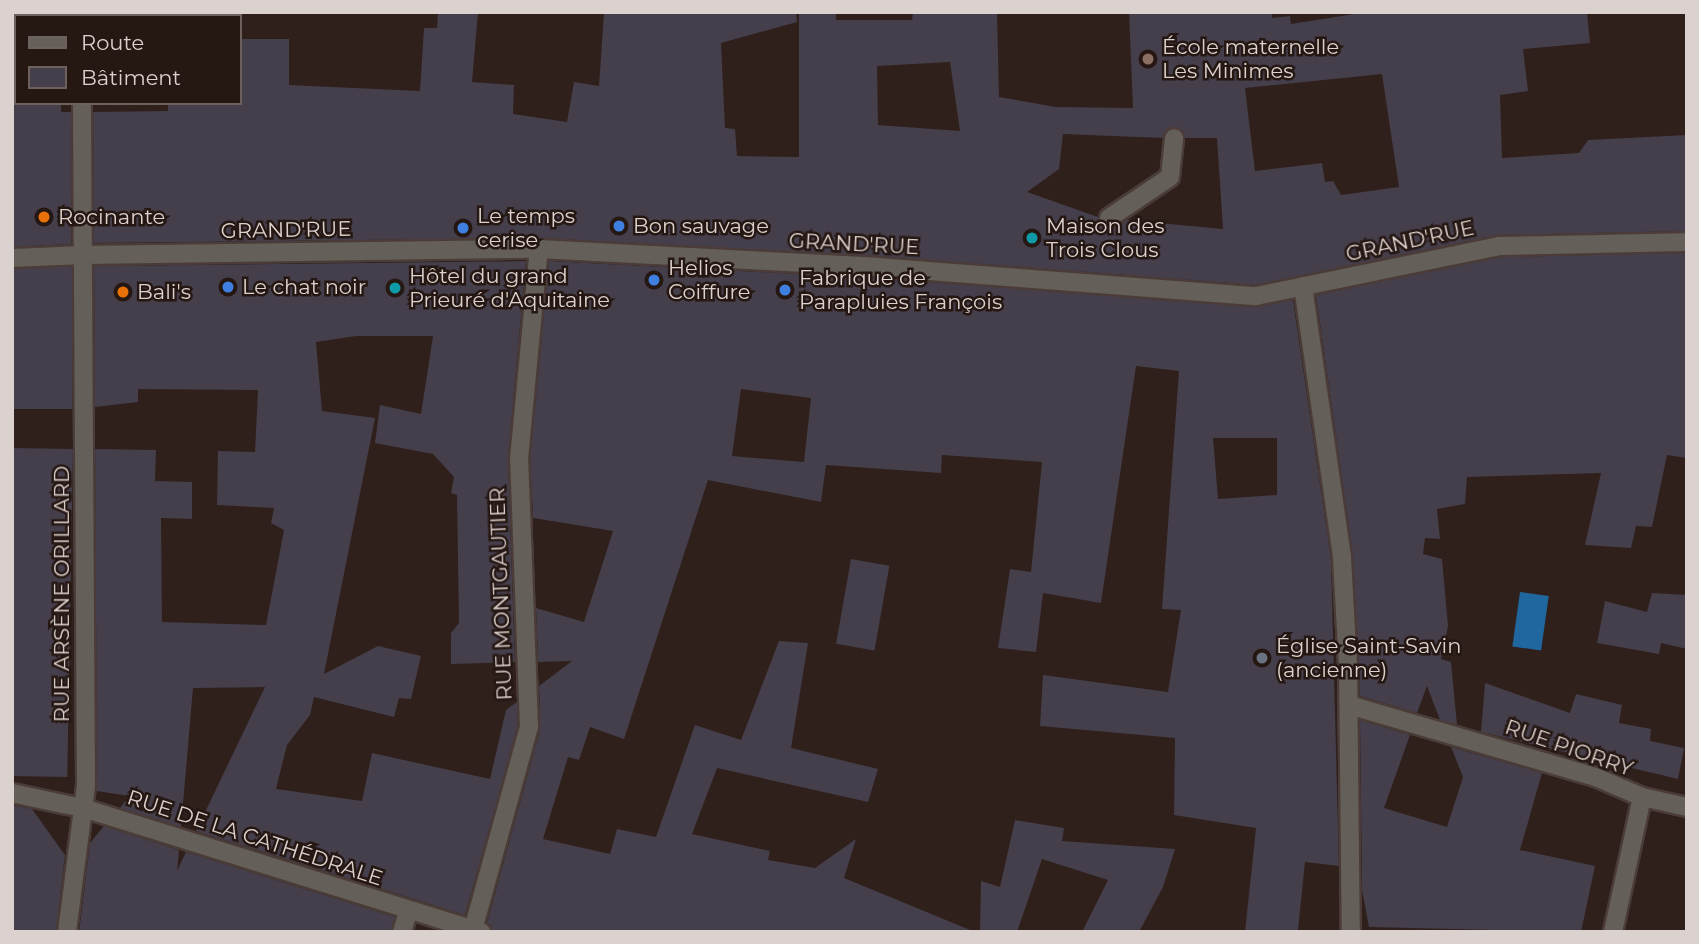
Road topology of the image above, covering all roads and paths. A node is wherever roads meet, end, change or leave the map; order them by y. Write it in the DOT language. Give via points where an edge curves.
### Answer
graph roads {
  1 [pos="82,105"];
  2 [pos="1174,138"];
  3 [pos="1109,218"];
  4 [pos="1687,242"];
  5 [pos="539,249"];
  6 [pos="84,255"];
  7 [pos="12,258"];
  8 [pos="1303,286"];
  9 [pos="1349,705"];
  10 [pos="12,793"];
  11 [pos="1642,797"];
  12 [pos="83,807"];
  13 [pos="1687,807"];
  14 [pos="408,912"];
  15 [pos="477,931"];
  16 [pos="67,932"];
  17 [pos="402,932"];
  18 [pos="1352,932"];
  19 [pos="1613,932"];
  1 -- 6 [label="street, RUE ARSÈNE ORILLARD"];
  2 -- 3 [label="street" via="1170,177"];
  4 -- 8 [label="street, GRAND'RUE" via="1499,246"];
  5 -- 6 [label="street, GRAND'RUE"];
  5 -- 8 [label="street, GRAND'RUE" via="877,267 1256,296"];
  5 -- 15 [label="street, RUE MONTGAUTIER" via="519,459 529,727"];
  6 -- 7 [label="street, GRAND'RUE"];
  6 -- 12 [label="street, RUE ARSÈNE ORILLARD"];
  8 -- 9 [label="street" via="1342,558"];
  9 -- 11 [label="street, RUE PIORRY" via="1598,778"];
  9 -- 18 [label="street"];
  10 -- 12 [label="street, RUE DE LA CATHÉDRALE"];
  11 -- 13 [label="street"];
  11 -- 19 [label="street, RUE PIORRY"];
  12 -- 14 [label="street, RUE DE LA CATHÉDRALE"];
  12 -- 16 [label="street, RUE ARSÈNE ORILLARD"];
  14 -- 15 [label="street, RUE DE LA CATHÉDRALE"];
  14 -- 17 [label="street"];
}
